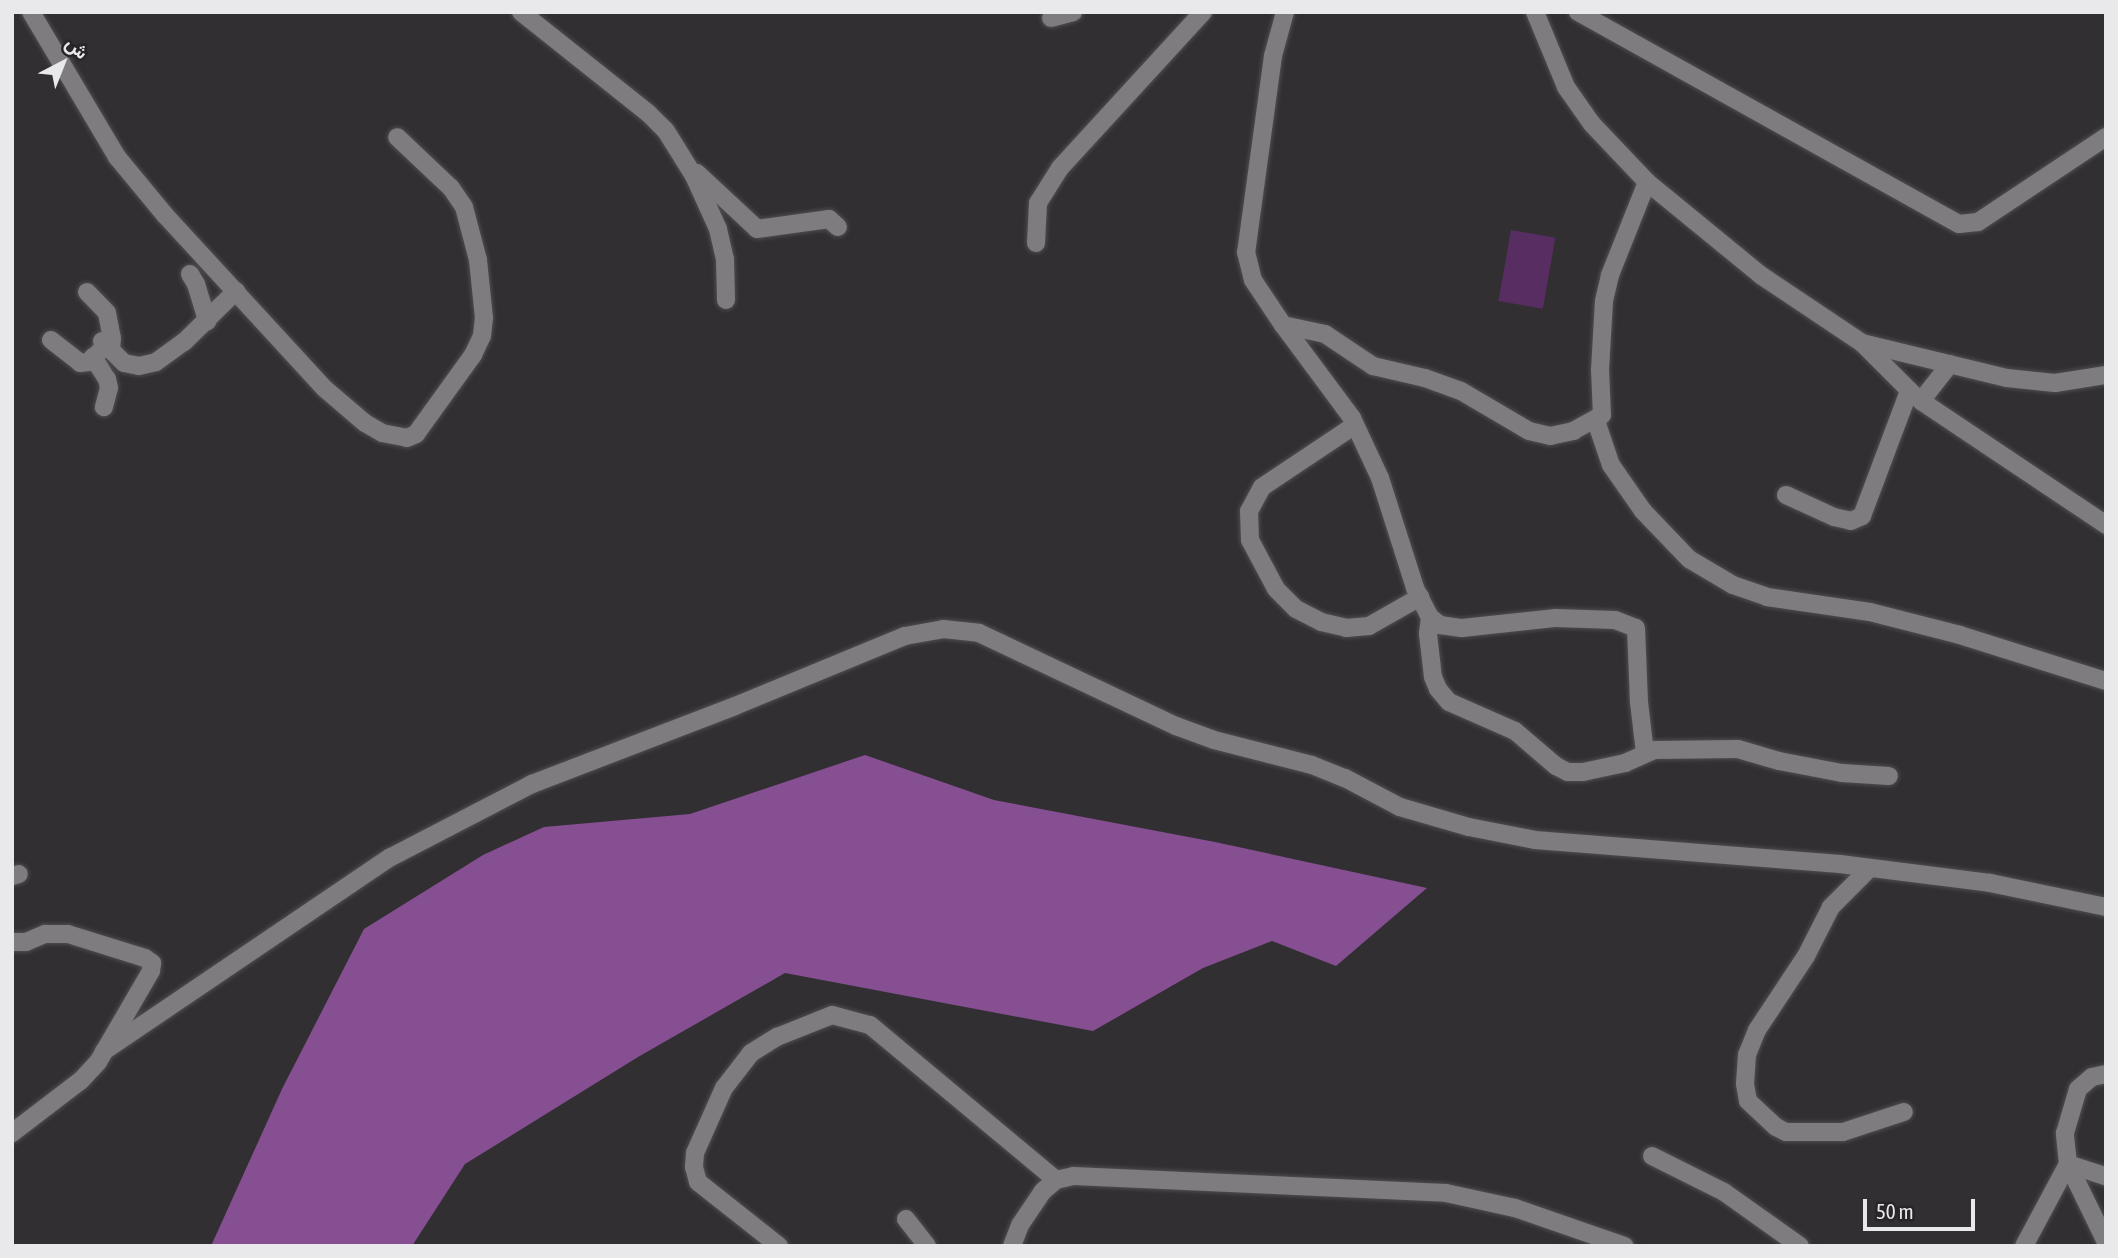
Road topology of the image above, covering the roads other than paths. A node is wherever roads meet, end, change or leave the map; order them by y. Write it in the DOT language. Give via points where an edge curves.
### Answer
graph roads {
  1 [pos="31,12"];
  2 [pos="521,12"];
  3 [pos="1073,12"];
  4 [pos="1203,12"];
  5 [pos="1285,12"];
  6 [pos="1535,12"];
  7 [pos="1578,12"];
  8 [pos="1051,18"];
  9 [pos="1607,18"];
  10 [pos="397,137"];
  11 [pos="2106,137"];
  12 [pos="689,166"];
  13 [pos="1647,182"];
  14 [pos="838,227"];
  15 [pos="1036,243"];
  16 [pos="190,275"];
  17 [pos="236,291"];
  18 [pos="87,292"];
  19 [pos="726,300"];
  20 [pos="207,321"];
  21 [pos="1283,325"];
  22 [pos="51,340"];
  23 [pos="1862,343"];
  24 [pos="103,348"];
  25 [pos="1950,364"];
  26 [pos="2106,375"];
  27 [pos="1915,396"];
  28 [pos="104,407"];
  29 [pos="1596,421"];
  30 [pos="1355,425"];
  31 [pos="1786,495"];
  32 [pos="2106,524"];
  33 [pos="1420,597"];
  34 [pos="1430,617"];
  35 [pos="2106,681"];
  36 [pos="1645,753"];
  37 [pos="1889,776"];
  38 [pos="1869,869"];
  39 [pos="2106,907"];
  40 [pos="12,942"];
  41 [pos="104,1051"];
  42 [pos="2106,1074"];
  43 [pos="1904,1112"];
  44 [pos="12,1133"];
  45 [pos="1653,1156"];
  46 [pos="2068,1164"];
  47 [pos="2106,1176"];
  48 [pos="1056,1180"];
  49 [pos="906,1219"];
  50 [pos="2106,1242"];
  51 [pos="779,1246"];
  52 [pos="927,1246"];
  53 [pos="1012,1246"];
  54 [pos="1625,1246"];
  55 [pos="1800,1246"];
  56 [pos="2024,1246"];
  1 -- 17 [label="street" via="117,157"];
  2 -- 12 [label="street" via="649,113"];
  3 -- 8 [label="street"];
  4 -- 15 [label="street" via="1060,168 1038,203"];
  5 -- 21 [label="street" via="1273,56 1246,252 1253,280"];
  6 -- 13 [label="street" via="1566,87 1592,124"];
  7 -- 9 [label="street"];
  9 -- 11 [label="street" via="1759,115 1959,223 1978,222"];
  10 -- 17 [label="street" via="451,188 464,207 478,260 484,318 473,355 416,434 394,437 365,424 324,388"];
  12 -- 14 [label="street" via="757,229 829,219"];
  12 -- 19 [label="street" via="718,229 725,259"];
  13 -- 23 [label="street" via="1762,276"];
  13 -- 29 [label="street" via="1604,301 1602,415"];
  16 -- 20 [label="street"];
  17 -- 20 [label="street"];
  18 -- 24 [label="street" via="107,313 112,338"];
  20 -- 24 [label="street" via="156,362 124,363"];
  21 -- 29 [label="street" via="1325,334 1373,366 1461,391 1529,430 1561,435"];
  21 -- 30 [label="street"];
  22 -- 24 [label="street" via="80,363 89,362"];
  23 -- 25 [label="street"];
  23 -- 27 [label="street"];
  24 -- 28 [label="street" via="109,388"];
  25 -- 26 [label="street" via="2007,378 2055,383"];
  25 -- 27 [label="street"];
  27 -- 31 [label="street" via="1862,516 1851,521 1834,517"];
  27 -- 32 [label="street"];
  29 -- 35 [label="street" via="1611,465 1643,511 1689,559 1734,585 1767,597 1870,612 1960,635"];
  30 -- 33 [label="street" via="1380,478"];
  30 -- 33 [label="street" via="1262,487 1249,511 1250,540 1280,594 1321,622 1346,628 1369,626"];
  33 -- 34 [label="street"];
  34 -- 36 [label="street" via="1427,634 1433,677 1449,702 1514,731 1568,772 1625,763"];
  34 -- 36 [label="street" via="1440,625 1462,628 1556,618 1615,620 1636,628"];
  36 -- 37 [label="street" via="1738,749 1829,771"];
  38 -- 39 [label="street" via="1990,883"];
  38 -- 41 [label="street" via="1535,840 1469,827 1400,807 1311,765 1176,726 979,633 943,629 905,636 532,784 391,857"];
  38 -- 43 [label="street" via="1831,907 1757,1030 1747,1055 1745,1084 1748,1101 1786,1132 1843,1132"];
  40 -- 41 [label="street" via="68,934 152,963"];
  41 -- 44 [label="street" via="80,1081"];
  42 -- 46 [label="street" via="2092,1077 2078,1089 2065,1133"];
  45 -- 55 [label="street" via="1724,1192"];
  46 -- 47 [label="street"];
  46 -- 50 [label="street"];
  46 -- 56 [label="street"];
  48 -- 51 [label="street" via="870,1025 831,1015 751,1053 724,1088 695,1153 698,1182"];
  48 -- 53 [label="street" via="1031,1206"];
  48 -- 54 [label="street" via="1074,1176 1446,1192 1515,1208"];
  49 -- 52 [label="street"];
}
